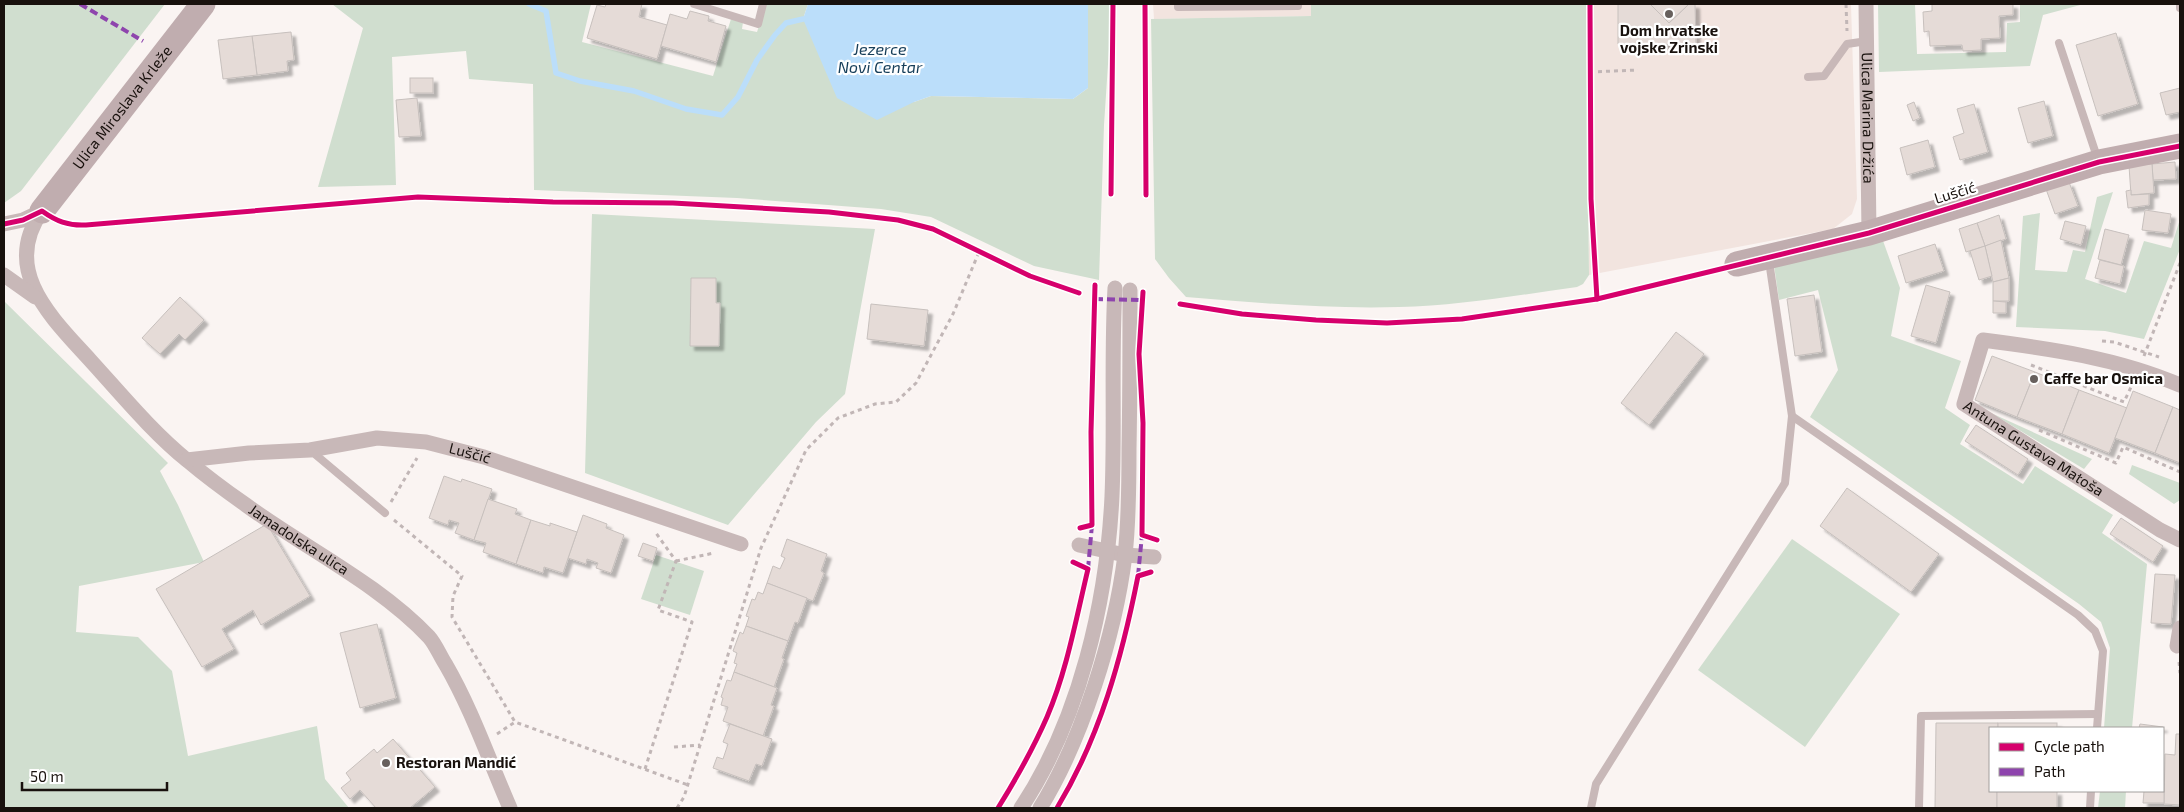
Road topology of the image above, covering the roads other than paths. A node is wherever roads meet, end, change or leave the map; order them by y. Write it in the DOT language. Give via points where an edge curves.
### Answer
graph roads {
  1 [pos="202,4"];
  2 [pos="694,4"];
  3 [pos="763,4"];
  4 [pos="1178,4"];
  5 [pos="1298,4"];
  6 [pos="1866,4"];
  7 [pos="707,6"];
  8 [pos="1867,41"];
  9 [pos="2059,43"];
  10 [pos="1808,76"];
  11 [pos="2180,146"];
  12 [pos="2099,162"];
  13 [pos="42,211"];
  14 [pos="4,224"];
  15 [pos="1869,233"];
  16 [pos="1768,256"];
  17 [pos="1737,264"];
  18 [pos="4,275"];
  19 [pos="42,304"];
  20 [pos="2180,385"];
  21 [pos="1792,416"];
  22 [pos="310,450"];
  23 [pos="187,460"];
  24 [pos="385,513"];
  25 [pos="2180,540"];
  26 [pos="741,544"];
  27 [pos="1079,545"];
  28 [pos="1107,551"];
  29 [pos="1125,555"];
  30 [pos="1154,557"];
  31 [pos="2180,628"];
  32 [pos="2177,646"];
  33 [pos="2098,714"];
  34 [pos="2097,727"];
  35 [pos="2091,792"];
  36 [pos="510,808"];
  37 [pos="1021,808"];
  38 [pos="1040,808"];
  39 [pos="1591,808"];
  40 [pos="1919,808"];
  41 [pos="2090,808"];
  1 -- 13 [label="main road, Ulica Miroslava Krleže"];
  2 -- 7 [label="lane"];
  3 -- 7 [label="lane" via="758,24"];
  4 -- 5 [label="lane" via="1178,7"];
  6 -- 8 [label="street, Ulica Marina Držića"];
  8 -- 10 [label="lane" via="1847,44 1824,76"];
  8 -- 15 [label="street, Ulica Marina Držića"];
  9 -- 12 [label="lane"];
  11 -- 12 [label="main road, Luščić"];
  12 -- 15 [label="main road, Luščić"];
  13 -- 14 [label="street"];
  13 -- 19 [label="street, Jamadolska ulica" via="31,229 25,260 32,288"];
  15 -- 16 [label="main road, Luščić"];
  16 -- 17 [label="main road, Luščić"];
  16 -- 21 [label="lane"];
  18 -- 19 [label="street, Jamadolska ulica"];
  19 -- 23 [label="street, Jamadolska ulica" via="132,406"];
  20 -- 25 [label="street, Antuna Gustava Matoša" via="2100,358 1983,340 1964,404"];
  21 -- 33 [label="lane" via="2078,615 2095,631 2103,650"];
  21 -- 39 [label="lane" via="1785,483 1596,784"];
  22 -- 23 [label="street, Luščić"];
  22 -- 24 [label="lane"];
  22 -- 26 [label="street, Luščić" via="377,438 426,442 484,457"];
  23 -- 36 [label="street, Jamadolska ulica" via="246,506 389,600 430,638 462,694"];
  27 -- 28 [label="street"];
  28 -- 29 [label="street"];
  28 -- 29 [label="street" via="1122,289 1129,491"];
  28 -- 37 [label="street" via="1086,665 1058,737"];
  29 -- 30 [label="street"];
  29 -- 38 [label="street" via="1100,668 1074,743"];
  31 -- 32 [label="street"];
  33 -- 34 [label="lane"];
  33 -- 40 [label="lane" via="1921,716"];
  35 -- 41 [label="lane"];
}
